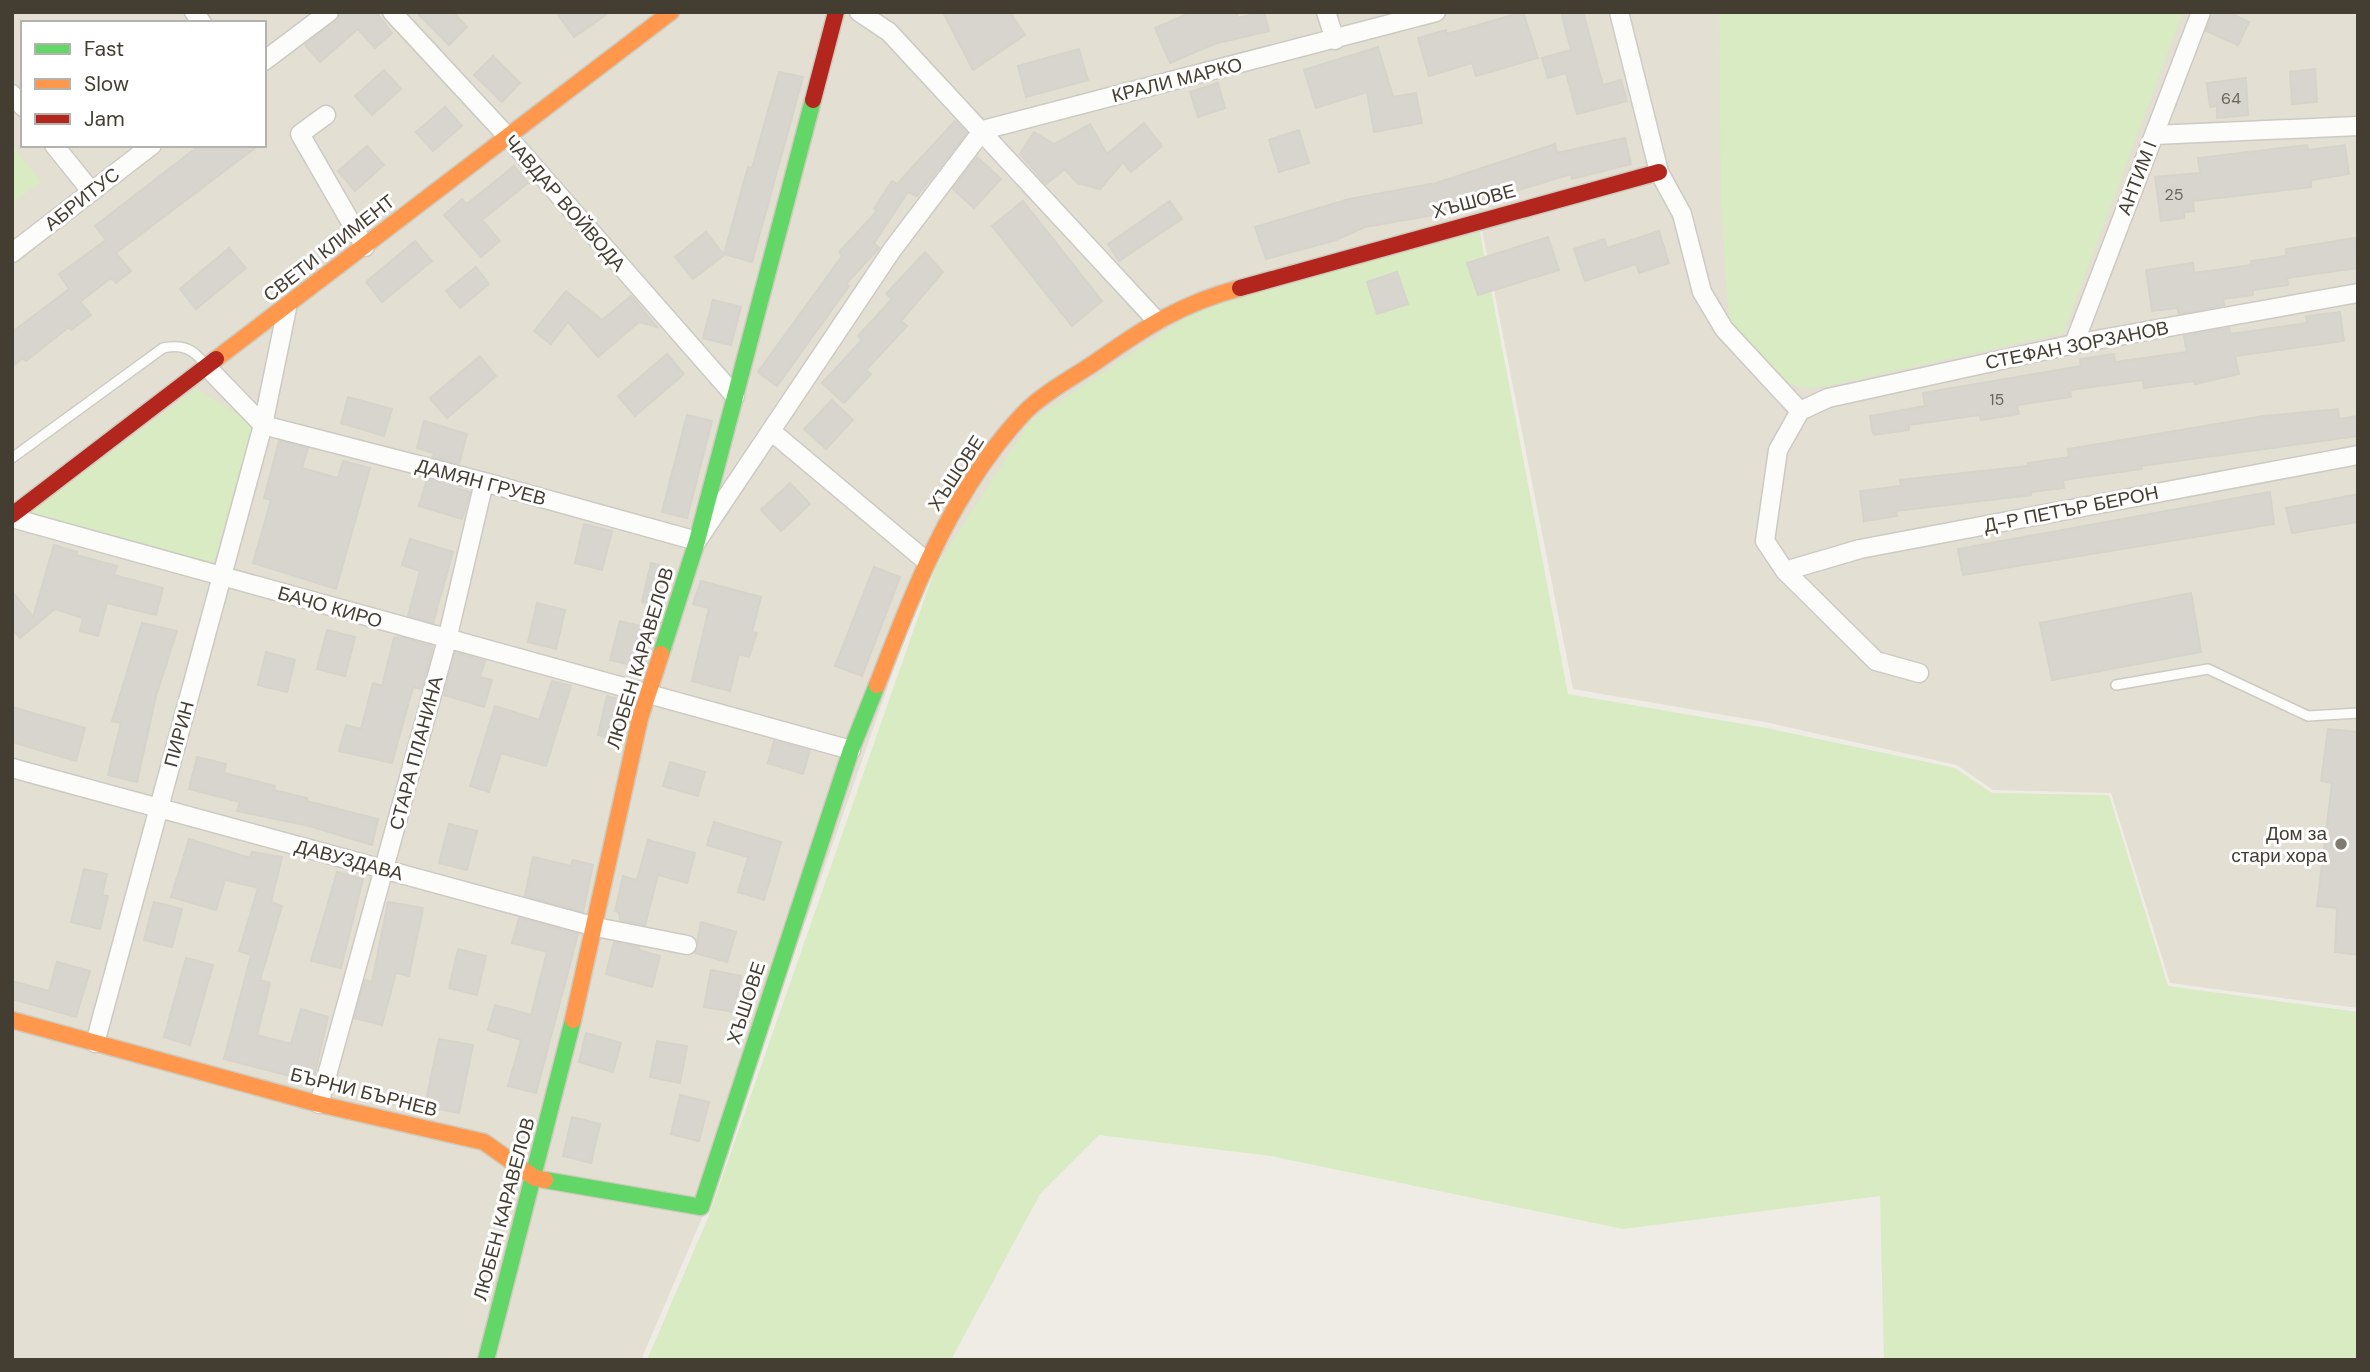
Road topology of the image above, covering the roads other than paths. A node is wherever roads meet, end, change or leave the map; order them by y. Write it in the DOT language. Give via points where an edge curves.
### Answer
graph roads {
  1 [pos="329,12"];
  2 [pos="391,12"];
  3 [pos="671,12"];
  4 [pos="836,12"];
  5 [pos="859,12"];
  6 [pos="1326,12"];
  7 [pos="1436,12"];
  8 [pos="1619,12"];
  9 [pos="2201,12"];
  10 [pos="1335,40"];
  11 [pos="266,59"];
  12 [pos="326,115"];
  13 [pos="2358,126"];
  14 [pos="983,130"];
  15 [pos="2154,135"];
  16 [pos="507,136"];
  17 [pos="56,147"];
  18 [pos="149,147"];
  19 [pos="1659,172"];
  20 [pos="91,191"];
  21 [pos="365,247"];
  22 [pos="12,253"];
  23 [pos="2358,292"];
  24 [pos="287,308"];
  25 [pos="1156,320"];
  26 [pos="2074,344"];
  27 [pos="207,367"];
  28 [pos="735,396"];
  29 [pos="1800,411"];
  30 [pos="263,425"];
  31 [pos="771,431"];
  32 [pos="2358,455"];
  33 [pos="12,458"];
  34 [pos="484,482"];
  35 [pos="12,516"];
  36 [pos="697,541"];
  37 [pos="926,561"];
  38 [pos="1785,570"];
  39 [pos="222,576"];
  40 [pos="447,640"];
  41 [pos="1919,673"];
  42 [pos="2116,685"];
  43 [pos="648,693"];
  44 [pos="2358,713"];
  45 [pos="851,750"];
  46 [pos="12,768"];
  47 [pos="159,808"];
  48 [pos="384,870"];
  49 [pos="596,928"];
  50 [pos="687,945"];
  51 [pos="12,1020"];
  52 [pos="94,1043"];
  53 [pos="319,1104"];
  54 [pos="535,1178"];
  55 [pos="701,1207"];
  56 [pos="486,1360"];
  1 -- 11 [label="street"];
  2 -- 16 [label="street, ЧАВДАР ВОЙВОДА"];
  3 -- 16 [label="street, СВЕТИ КЛИМЕНТ"];
  4 -- 28 [label="street, ЛЮБЕН КАРАВЕЛОВ"];
  5 -- 14 [label="street" via="890,32"];
  6 -- 10 [label="street"];
  7 -- 10 [label="street, КРАЛИ МАРКО"];
  8 -- 19 [label="street"];
  9 -- 15 [label="street, АНТИМ I"];
  10 -- 14 [label="street, КРАЛИ МАРКО"];
  12 -- 21 [label="street" via="300,134"];
  13 -- 15 [label="street"];
  14 -- 25 [label="street"];
  14 -- 31 [label="street" via="892,250"];
  15 -- 26 [label="street, АНТИМ I"];
  16 -- 21 [label="street, СВЕТИ КЛИМЕНТ"];
  16 -- 28 [label="street, ЧАВДАР ВОЙВОДА"];
  17 -- 20 [label="street"];
  18 -- 20 [label="street, АБРИТУС"];
  19 -- 25 [label="street, ХЪШОВЕ" via="1210,296"];
  19 -- 29 [label="street" via="1682,214 1702,292 1724,329"];
  20 -- 22 [label="street, АБРИТУС"];
  21 -- 24 [label="street, СВЕТИ КЛИМЕНТ"];
  23 -- 26 [label="street, СТЕФАН ЗОРЗАНОВ"];
  24 -- 27 [label="street, СВЕТИ КЛИМЕНТ"];
  24 -- 30 [label="street, ПИРИН"];
  25 -- 37 [label="street, ХЪШОВЕ" via="1027,410 974,477"];
  26 -- 29 [label="street, СТЕФАН ЗОРЗАНОВ" via="1828,398"];
  27 -- 30 [label="street"];
  27 -- 33 [label="lane" via="196,352 178,344 163,348"];
  27 -- 35 [label="street, СВЕТИ КЛИМЕНТ"];
  28 -- 36 [label="street, ЛЮБЕН КАРАВЕЛОВ"];
  29 -- 38 [label="street" via="1778,450 1765,541"];
  30 -- 34 [label="street, ДАМЯН ГРУЕВ"];
  30 -- 39 [label="street, ПИРИН"];
  31 -- 36 [label="street"];
  31 -- 37 [label="street"];
  32 -- 38 [label="street, Д-Р ПЕТЪР БЕРОН" via="1860,549"];
  34 -- 36 [label="street, ДАМЯН ГРУЕВ"];
  34 -- 40 [label="street, СТАРА ПЛАНИНА"];
  35 -- 39 [label="street, БАЧО КИРО"];
  36 -- 43 [label="street, ЛЮБЕН КАРАВЕЛОВ"];
  37 -- 45 [label="street, ХЪШОВЕ"];
  38 -- 41 [label="street" via="1876,661"];
  39 -- 40 [label="street, БАЧО КИРО"];
  39 -- 47 [label="street, ПИРИН"];
  40 -- 43 [label="street, БАЧО КИРО"];
  40 -- 48 [label="street, СТАРА ПЛАНИНА"];
  42 -- 44 [label="lane" via="2208,669 2308,716"];
  43 -- 45 [label="street, БАЧО КИРО"];
  43 -- 49 [label="street, ЛЮБЕН КАРАВЕЛОВ"];
  45 -- 55 [label="street, ХЪШОВЕ"];
  46 -- 47 [label="street, ДАВУЗДАВА"];
  47 -- 48 [label="street, ДАВУЗДАВА"];
  47 -- 52 [label="street, ПИРИН"];
  48 -- 49 [label="street, ДАВУЗДАВА"];
  48 -- 53 [label="street, СТАРА ПЛАНИНА"];
  49 -- 50 [label="street, ДАВУЗДАВА"];
  49 -- 54 [label="street, ЛЮБЕН КАРАВЕЛОВ"];
  51 -- 52 [label="street, БЪРНИ БЪРНЕВ"];
  52 -- 53 [label="street, БЪРНИ БЪРНЕВ"];
  53 -- 54 [label="street, БЪРНИ БЪРНЕВ" via="484,1142"];
  54 -- 55 [label="street, БЪРНИ БЪРНЕВ"];
  54 -- 56 [label="street, ЛЮБЕН КАРАВЕЛОВ"];
}
